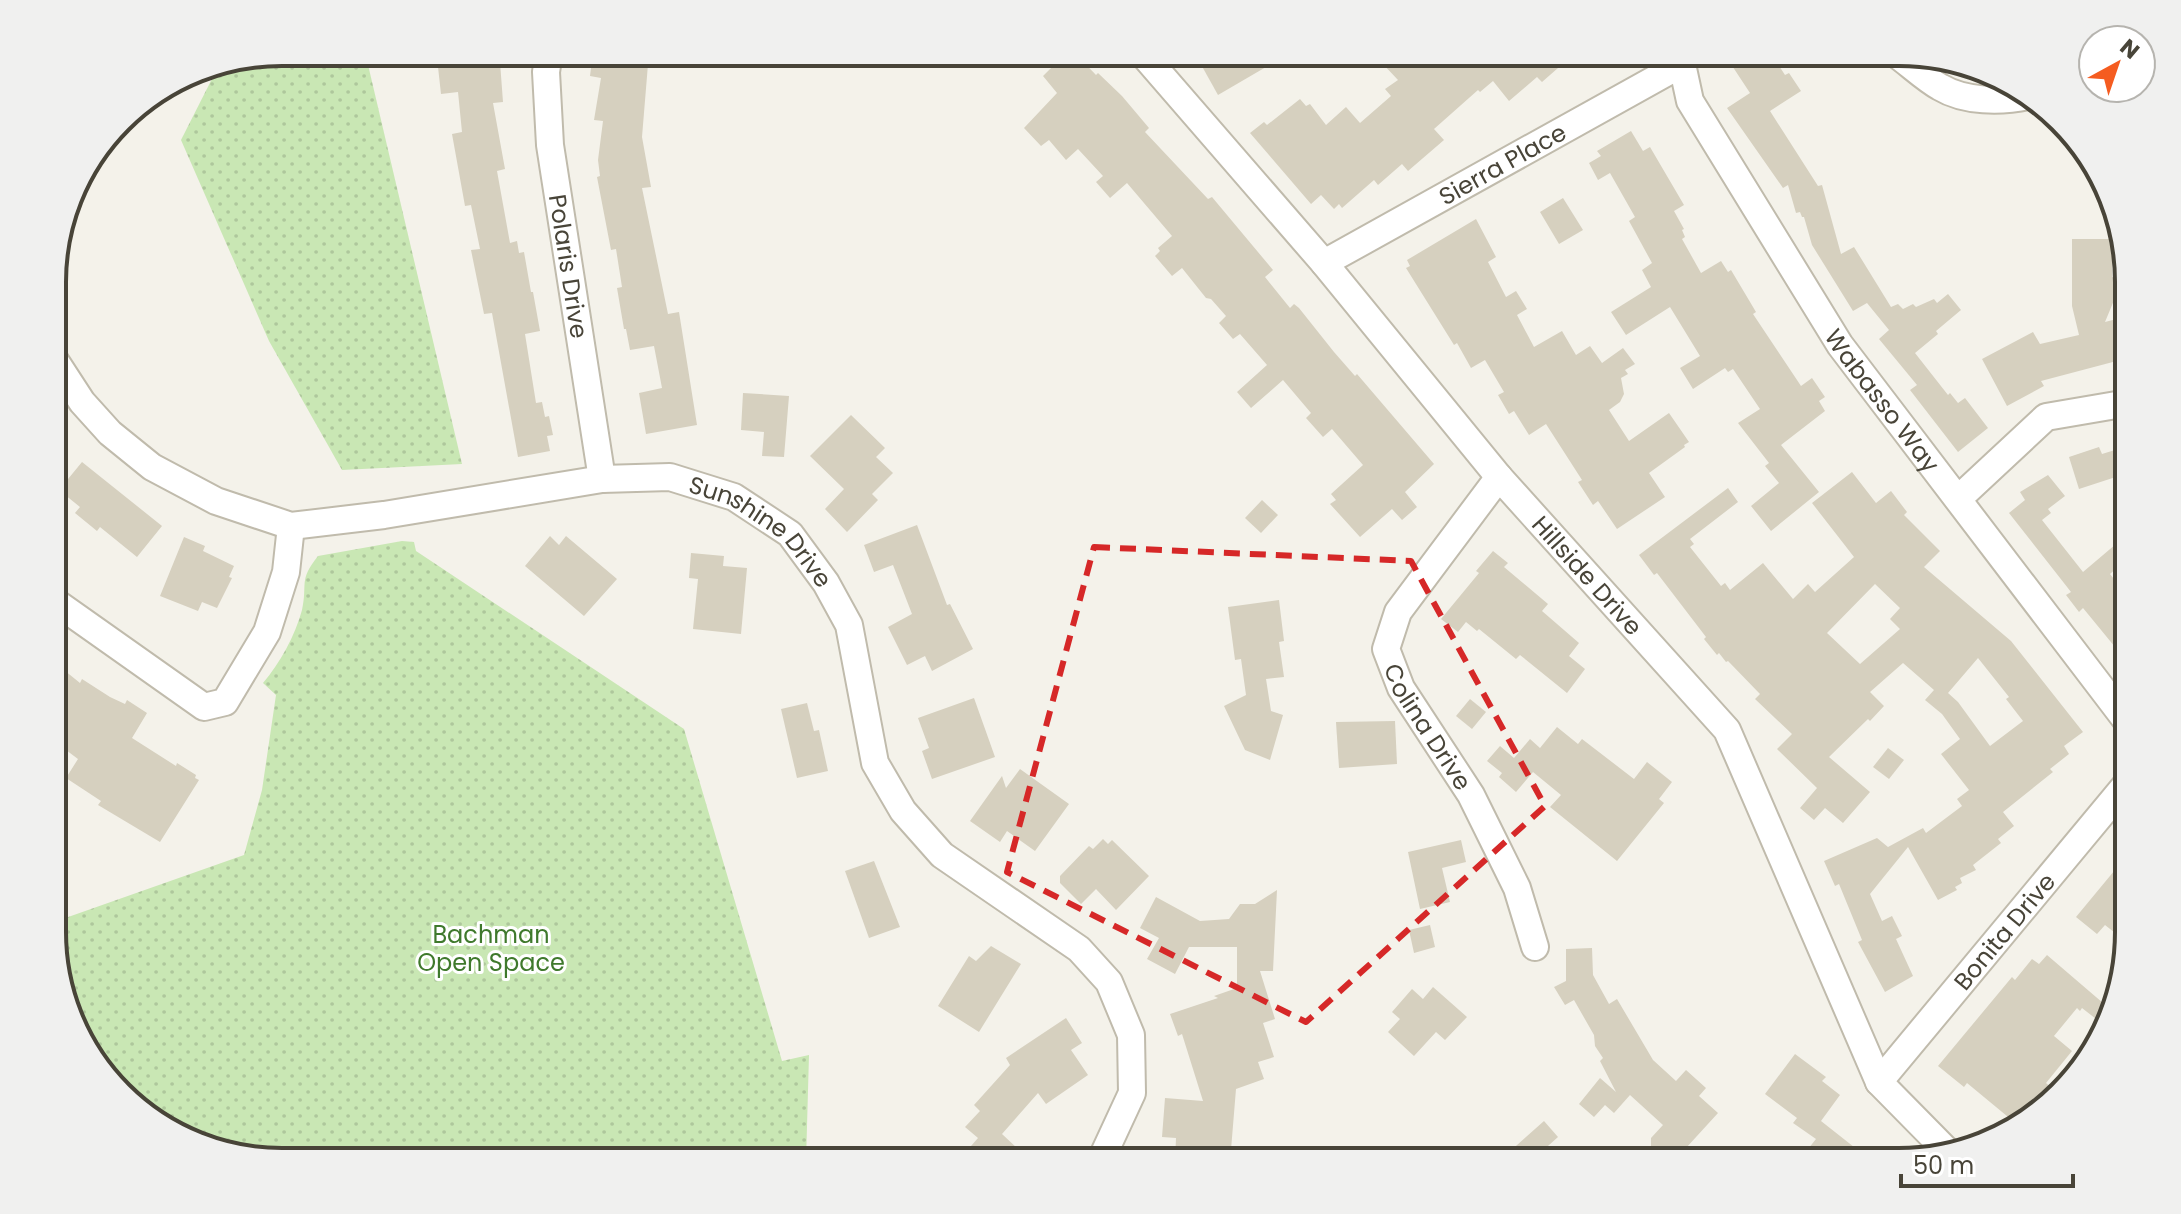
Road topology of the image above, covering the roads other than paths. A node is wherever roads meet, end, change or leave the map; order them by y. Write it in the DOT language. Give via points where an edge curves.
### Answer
graph roads {
  1 [pos="547,66"];
  2 [pos="1153,66"];
  3 [pos="1668,66"];
  4 [pos="1683,66"];
  5 [pos="1913,67"];
  6 [pos="2013,99"];
  7 [pos="1324,263"];
  8 [pos="66,377"];
  9 [pos="2115,405"];
  10 [pos="1499,477"];
  11 [pos="602,479"];
  12 [pos="1958,499"];
  13 [pos="291,526"];
  14 [pos="66,609"];
  15 [pos="2115,706"];
  16 [pos="2115,798"];
  17 [pos="1535,947"];
  18 [pos="1879,1082"];
  19 [pos="1940,1144"];
  20 [pos="1106,1148"];
  1 -- 11 [label="street, Polaris Drive" via="550,145"];
  2 -- 7 [label="street, Hillside Drive"];
  3 -- 7 [label="street, Sierra Place"];
  4 -- 12 [label="street, Wabasso Way" via="1690,101 1840,345"];
  5 -- 6 [label="street" via="1942,88 1981,99"];
  7 -- 10 [label="street, Hillside Drive"];
  8 -- 13 [label="street, Sunshine Drive" via="110,433 152,467 216,501"];
  9 -- 12 [label="street" via="2046,417"];
  10 -- 17 [label="street, Colina Drive" via="1398,612 1386,649 1401,688 1471,795 1517,888"];
  10 -- 18 [label="street, Hillside Drive" via="1727,730"];
  11 -- 13 [label="street, Sunshine Drive"];
  11 -- 20 [label="street, Sunshine Drive" via="670,477 734,497 790,534 849,625 875,763 903,811 942,855 1079,949 1109,982 1131,1035 1132,1093"];
  12 -- 15 [label="street, Wabasso Way"];
  13 -- 14 [label="street" via="286,572 267,632 225,702 204,707"];
  16 -- 18 [label="street, Bonita Drive"];
  18 -- 19 [label="street, Hillside Drive"];
}
